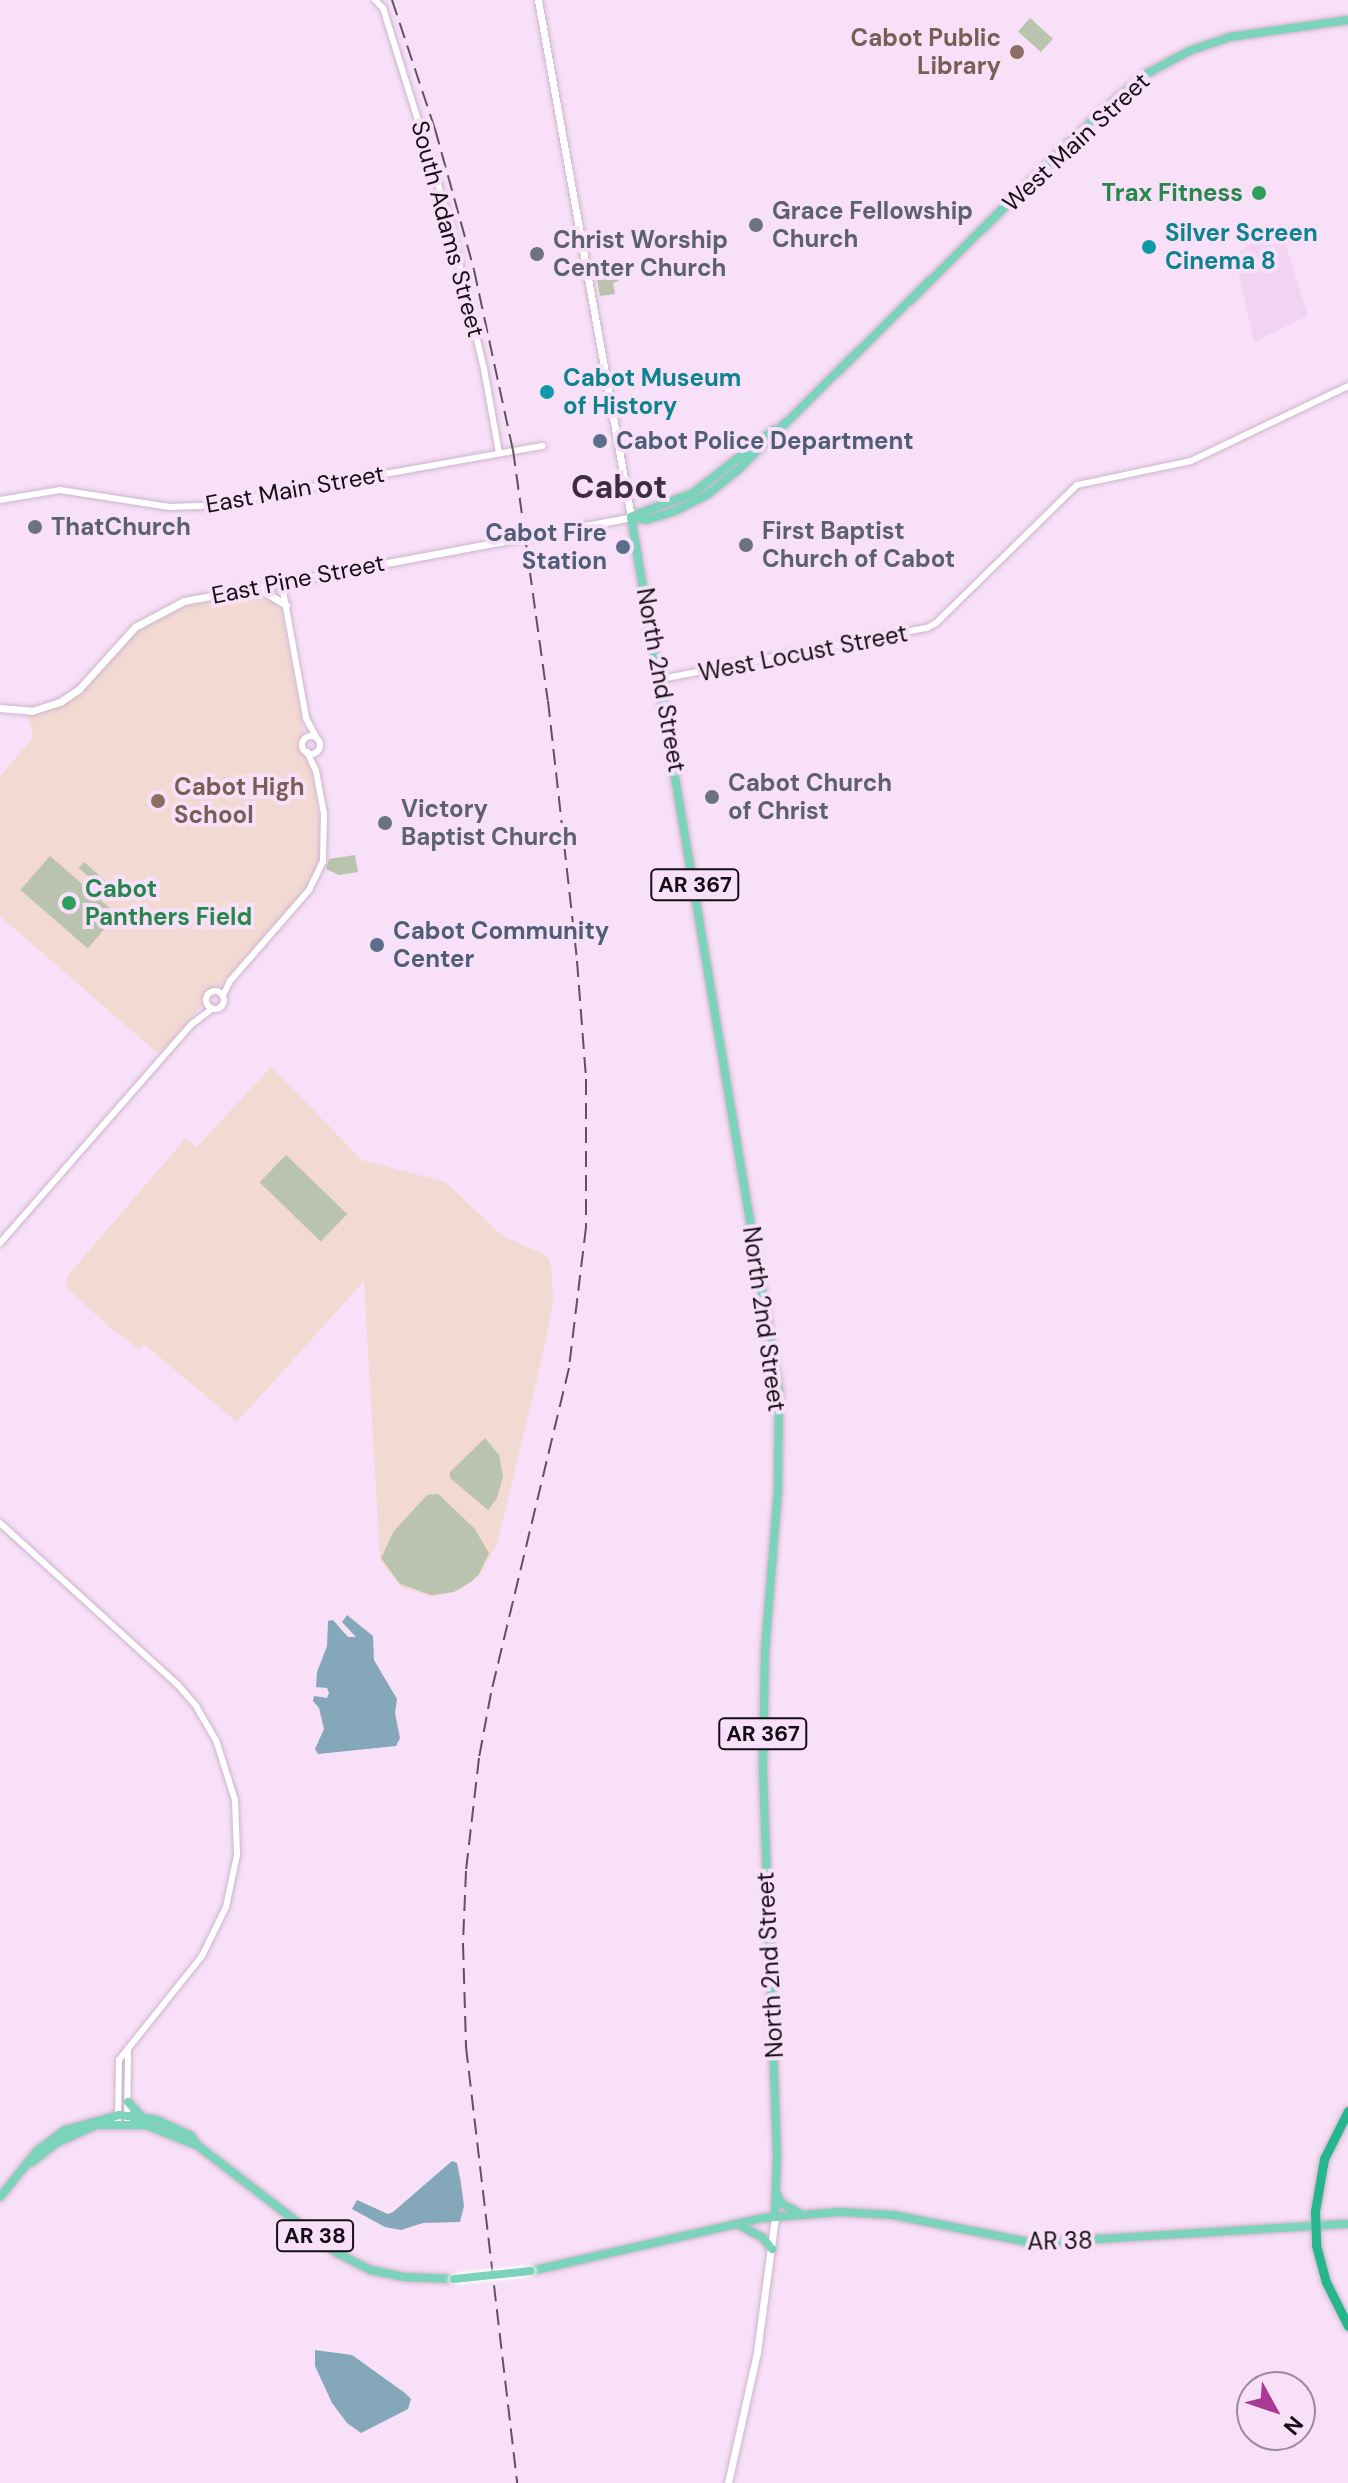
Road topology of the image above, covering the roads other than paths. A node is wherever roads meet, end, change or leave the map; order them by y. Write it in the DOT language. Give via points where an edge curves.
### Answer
graph roads {
  1 [pos="375,0"];
  2 [pos="538,0"];
  3 [pos="1348,20"];
  4 [pos="1348,386"];
  5 [pos="543,446"];
  6 [pos="499,453"];
  7 [pos="0,500"];
  8 [pos="631,517"];
  9 [pos="281,580"];
  10 [pos="241,589"];
  11 [pos="286,605"];
  12 [pos="661,679"];
  13 [pos="1,709"];
  14 [pos="306,718"];
  15 [pos="316,737"];
  16 [pos="304,739"];
  17 [pos="318,750"];
  18 [pos="307,752"];
  19 [pos="316,771"];
  20 [pos="221,993"];
  21 [pos="210,1007"];
  22 [pos="0,1243"];
  23 [pos="0,1523"];
  24 [pos="128,2045"];
  25 [pos="119,2083"];
  26 [pos="128,2102"];
  27 [pos="1348,2111"];
  28 [pos="106,2117"];
  29 [pos="142,2118"];
  30 [pos="123,2120"];
  31 [pos="197,2145"];
  32 [pos="25,2167"];
  33 [pos="777,2192"];
  34 [pos="0,2197"];
  35 [pos="805,2216"];
  36 [pos="775,2217"];
  37 [pos="739,2224"];
  38 [pos="1348,2224"];
  39 [pos="1315,2226"];
  40 [pos="772,2249"];
  41 [pos="1348,2326"];
  42 [pos="728,2483"];
  1 -- 6 [label="street, South Adams Street" via="383,8 458,254"];
  2 -- 8 [label="main road, North 2nd Street / AR 367"];
  3 -- 8 [label="main road, West Main Street" via="1216,41 1134,82 784,423 693,493"];
  4 -- 12 [label="street, West Locust Street" via="1191,461 1077,485 927,628"];
  5 -- 6 [label="street, East Main Street"];
  6 -- 7 [label="street, East Main Street" via="205,506 170,507 60,490"];
  8 -- 9 [label="main road, East Pine Street"];
  8 -- 12 [label="main road, North 2nd Street / AR 367"];
  9 -- 10 [label="main road, East Pine Street"];
  9 -- 11 [label="street"];
  10 -- 11 [label="main road" via="263,591"];
  10 -- 13 [label="main road, East Pine Street" via="184,601 145,620 60,702 32,711"];
  11 -- 14 [label="street"];
  12 -- 33 [label="main road, North 2nd Street / AR 367" via="779,1392 763,1771"];
  14 -- 15 [label="street"];
  14 -- 16 [label="street"];
  15 -- 16 [label="street"];
  15 -- 17 [label="street"];
  16 -- 18 [label="street"];
  17 -- 18 [label="street"];
  17 -- 19 [label="street"];
  18 -- 19 [label="street"];
  19 -- 20 [label="street" via="326,839 318,877"];
  20 -- 21 [label="street" via="222,1006"];
  20 -- 21 [label="street" via="208,994"];
  21 -- 22 [label="street"];
  23 -- 24 [label="street" via="178,1685 202,1716 230,1778 238,1823 226,1907 202,1956"];
  24 -- 25 [label="street" via="119,2060"];
  24 -- 26 [label="street"];
  25 -- 28 [label="street"];
  25 -- 30 [label="street"];
  26 -- 29 [label="main road"];
  26 -- 30 [label="street"];
  27 -- 39 [label="highway" via="1322,2169"];
  28 -- 30 [label="main road, AR 38"];
  28 -- 32 [label="main road, AR 38" via="65,2130"];
  29 -- 30 [label="main road, AR 38"];
  29 -- 31 [label="main road, AR 38" via="168,2124"];
  30 -- 31 [label="main road, AR 38"];
  30 -- 32 [label="main road, AR 38" via="74,2134"];
  31 -- 37 [label="main road, AR 38 / AR 38, bridge" via="337,2253 393,2275 454,2279 531,2271"];
  32 -- 34 [label="main road, AR 38"];
  33 -- 35 [label="main road" via="781,2203"];
  33 -- 36 [label="main road, North 2nd Street / AR 367"];
  35 -- 36 [label="main road, AR 38"];
  35 -- 39 [label="main road, AR 38" via="893,2215 1033,2243"];
  36 -- 37 [label="main road, AR 38"];
  36 -- 40 [label="main road, AR 367"];
  37 -- 40 [label="main road"];
  38 -- 39 [label="main road, AR 38"];
  39 -- 41 [label="highway" via="1326,2282"];
  40 -- 42 [label="main road, AR 367" via="757,2352"];
}
